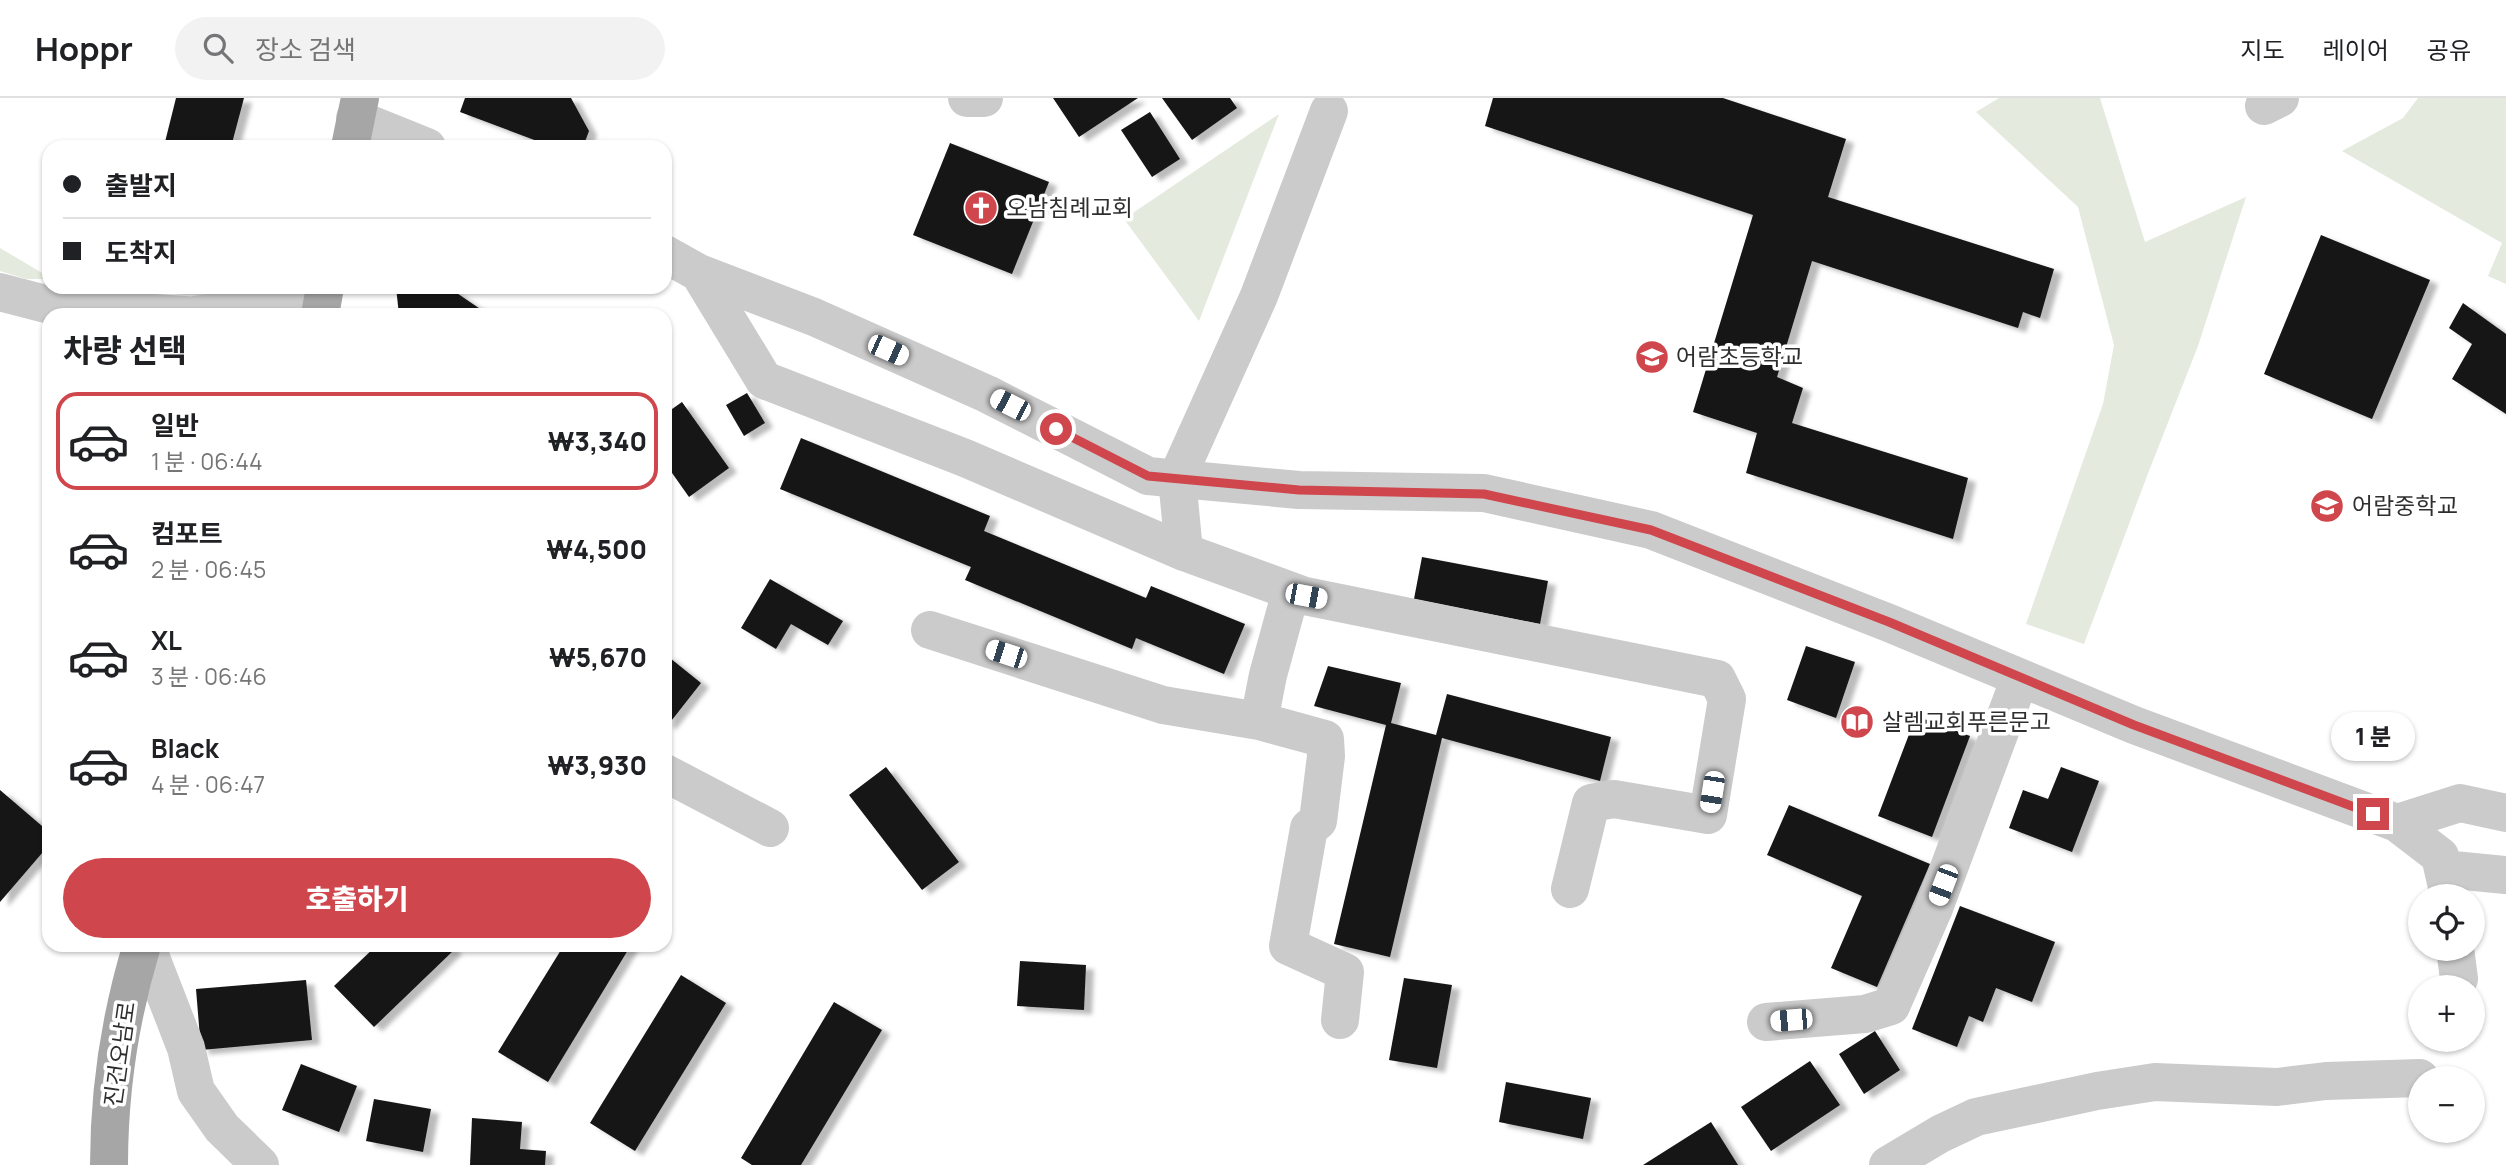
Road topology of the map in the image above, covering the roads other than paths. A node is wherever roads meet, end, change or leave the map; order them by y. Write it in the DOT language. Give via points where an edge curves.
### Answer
graph roads {
  1 [pos="1329,111"];
  2 [pos="355,121"];
  3 [pos="408,140"];
  4 [pos="672,258"];
  5 [pos="699,273"];
  6 [pos="0,292"];
  7 [pos="323,300"];
  8 [pos="73,308"];
  9 [pos="254,308"];
  10 [pos="1177,478"];
  11 [pos="1184,552"];
  12 [pos="1291,591"];
  13 [pos="930,630"];
  14 [pos="2020,678"];
  15 [pos="1259,722"];
  16 [pos="672,777"];
  17 [pos="2506,813"];
  18 [pos="2397,823"];
  19 [pos="770,828"];
  20 [pos="2506,874"];
  21 [pos="2446,882"];
  22 [pos="1570,888"];
  23 [pos="142,952"];
  24 [pos="147,952"];
  25 [pos="1340,1020"];
  26 [pos="1766,1022"];
  27 [pos="2408,1078"];
  28 [pos="109,1165"];
  29 [pos="260,1165"];
  30 [pos="1888,1165"];
  1 -- 10 [label="street" via="1259,296"];
  2 -- 3 [label="street"];
  4 -- 5 [label="street"];
  5 -- 10 [label="street" via="814,317 975,388 1148,476"];
  5 -- 11 [label="street" via="764,380 965,458"];
  6 -- 8 [label="street"];
  7 -- 9 [label="street"];
  10 -- 11 [label="street"];
  10 -- 14 [label="street" via="1299,490 1484,494 1651,530"];
  11 -- 12 [label="street"];
  12 -- 15 [label="street"];
  12 -- 22 [label="street" via="1717,679 1727,698 1709,815 1614,799 1591,803"];
  13 -- 15 [label="street" via="1163,705"];
  14 -- 18 [label="street"];
  14 -- 26 [label="street" via="1934,908 1891,1006 1865,1014"];
  15 -- 25 [label="street" via="1325,739 1318,821 1309,828 1288,946 1345,972"];
  16 -- 19 [label="street"];
  17 -- 18 [label="street" via="2460,803"];
  18 -- 21 [label="street" via="2440,856"];
  20 -- 21 [label="street"];
  23 -- 28 [label="main road, 진건오남로" via="117,1050"];
  24 -- 29 [label="street" via="186,1048 196,1091 222,1128"];
  27 -- 30 [label="street" via="2277,1087 2155,1082 2097,1091 1976,1116"];
}
